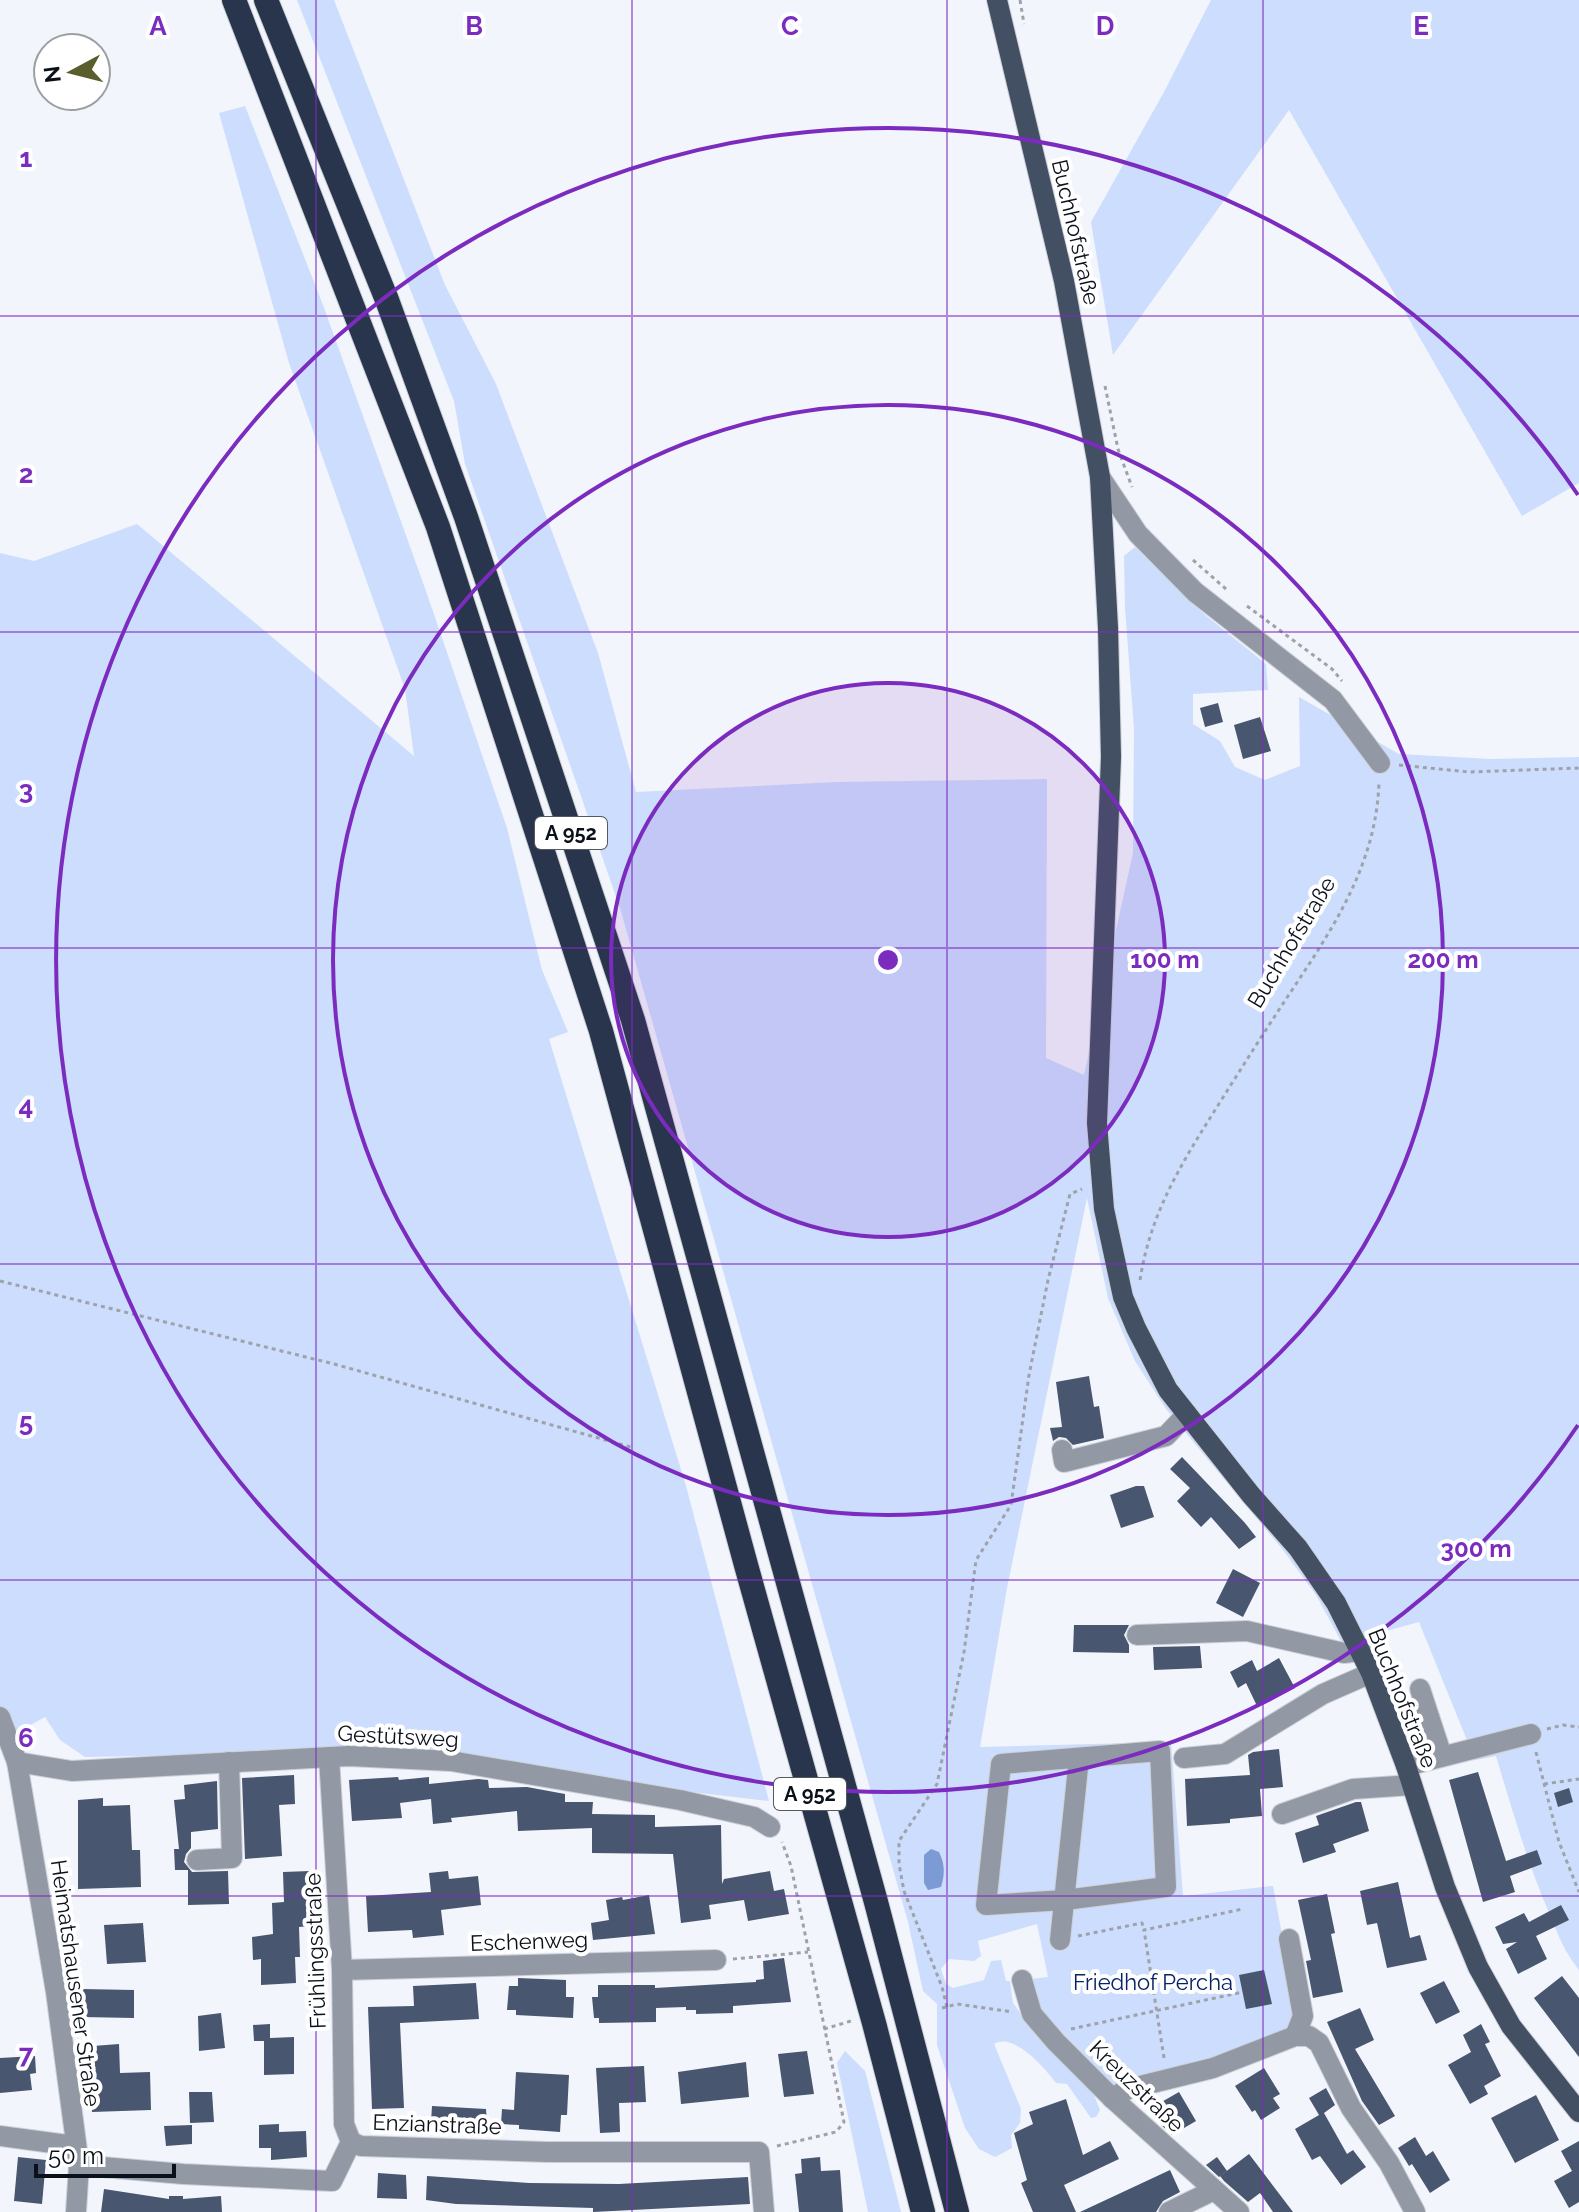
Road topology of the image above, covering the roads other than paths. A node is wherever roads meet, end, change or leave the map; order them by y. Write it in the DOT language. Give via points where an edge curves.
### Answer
graph roads {
  1 [pos="234,0"];
  2 [pos="266,0"];
  3 [pos="997,0"];
  4 [pos="1100,477"];
  5 [pos="1380,763"];
  6 [pos="1187,1414"];
  7 [pos="1062,1450"];
  8 [pos="1137,1635"];
  9 [pos="1361,1651"];
  10 [pos="1371,1673"];
  11 [pos="1420,1689"];
  12 [pos="0,1717"];
  13 [pos="1531,1734"];
  14 [pos="1442,1756"];
  15 [pos="329,1757"];
  16 [pos="1079,1758"];
  17 [pos="1184,1758"];
  18 [pos="17,1762"];
  19 [pos="229,1762"];
  20 [pos="1409,1775"];
  21 [pos="1282,1814"];
  22 [pos="770,1827"];
  23 [pos="197,1860"];
  24 [pos="1065,1900"];
  25 [pos="1289,1939"];
  26 [pos="1060,1940"];
  27 [pos="716,1960"];
  28 [pos="342,1970"];
  29 [pos="1022,1980"];
  30 [pos="1295,2036"];
  31 [pos="1112,2098"];
  32 [pos="1579,2112"];
  33 [pos="0,2136"];
  34 [pos="351,2142"];
  35 [pos="77,2155"];
  36 [pos="1214,2190"];
  37 [pos="76,2212"];
  38 [pos="764,2212"];
  39 [pos="923,2212"];
  40 [pos="957,2212"];
  41 [pos="1169,2212"];
  42 [pos="1239,2212"];
  43 [pos="1415,2212"];
  1 -- 39 [label="highway, A 952" via="438,527 601,1031"];
  2 -- 40 [label="highway, A 952" via="387,300 466,517 633,1020"];
  3 -- 4 [label="main road, Buchhofstraße" via="1064,281"];
  4 -- 5 [label="street, Buchhofstraße" via="1138,534 1195,592 1333,700"];
  4 -- 6 [label="main road, Buchhofstraße" via="1111,757 1097,1123 1102,1186 1123,1297 1168,1390"];
  6 -- 7 [label="street" via="1166,1436 1064,1462"];
  6 -- 9 [label="main road, Buchhofstraße" via="1298,1548"];
  8 -- 9 [label="street" via="1247,1631 1344,1653"];
  9 -- 10 [label="main road, Buchhofstraße"];
  10 -- 17 [label="street" via="1323,1694 1225,1754"];
  10 -- 20 [label="main road, Buchhofstraße"];
  11 -- 14 [label="street"];
  12 -- 18 [label="street, Heimatshausener Straße"];
  13 -- 14 [label="street"];
  14 -- 20 [label="street"];
  15 -- 19 [label="street, Gestütsweg"];
  15 -- 22 [label="street, Gestütsweg" via="451,1761 680,1800 754,1817"];
  15 -- 28 [label="street, Frühlingsstraße"];
  16 -- 24 [label="street"];
  16 -- 24 [label="street" via="1001,1764 986,1905"];
  16 -- 24 [label="street" via="1160,1751 1166,1887"];
  18 -- 19 [label="street, Gestütsweg" via="72,1771"];
  18 -- 35 [label="street, Heimatshausener Straße"];
  19 -- 23 [label="street" via="232,1858"];
  20 -- 21 [label="street"];
  20 -- 32 [label="main road, Buchhofstraße" via="1478,1967 1511,2026"];
  24 -- 26 [label="street"];
  25 -- 30 [label="street" via="1303,2016"];
  27 -- 28 [label="street, Eschenweg"];
  28 -- 34 [label="street, Frühlingsstraße" via="344,2124"];
  29 -- 31 [label="street, Kreuzstraße" via="1032,2014"];
  30 -- 31 [label="street"];
  30 -- 43 [label="street" via="1319,2043 1351,2108"];
  31 -- 36 [label="street, Kreuzstraße"];
  33 -- 35 [label="street, Enzianstraße"];
  34 -- 35 [label="street, Enzianstraße" via="332,2181 183,2174"];
  34 -- 38 [label="street, Enzianstraße" via="547,2152 759,2152"];
  35 -- 37 [label="street, Heimatshausener Straße"];
  36 -- 41 [label="street"];
  36 -- 42 [label="street, Kreuzstraße"];
}
